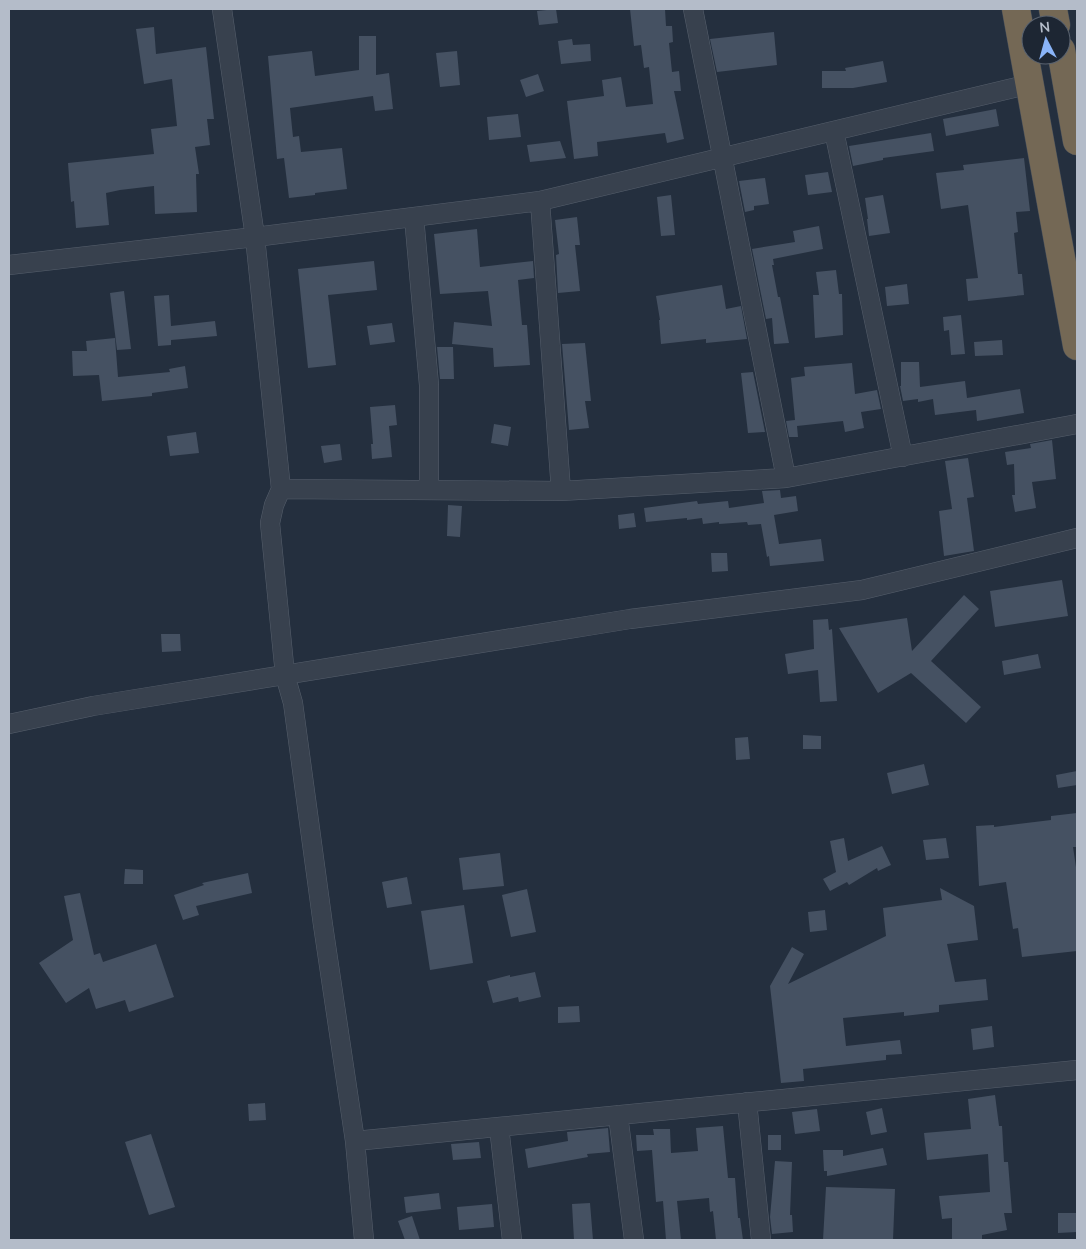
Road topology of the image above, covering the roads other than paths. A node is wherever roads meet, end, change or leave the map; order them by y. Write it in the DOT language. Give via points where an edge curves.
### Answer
graph roads {
  1 [pos="222,9"];
  2 [pos="693,9"];
  3 [pos="1016,9"];
  4 [pos="1064,65"];
  5 [pos="1030,84"];
  6 [pos="834,131"];
  7 [pos="1077,141"];
  8 [pos="723,157"];
  9 [pos="540,201"];
  10 [pos="414,217"];
  11 [pos="255,237"];
  12 [pos="9,265"];
  13 [pos="1077,346"];
  14 [pos="1077,424"];
  15 [pos="902,457"];
  16 [pos="786,478"];
  17 [pos="281,490"];
  18 [pos="429,490"];
  19 [pos="561,490"];
  20 [pos="1077,538"];
  21 [pos="285,675"];
  22 [pos="9,724"];
  23 [pos="1077,1070"];
  24 [pos="747,1102"];
  25 [pos="618,1115"];
  26 [pos="498,1127"];
  27 [pos="355,1141"];
  28 [pos="364,1240"];
  29 [pos="512,1240"];
  30 [pos="634,1240"];
  31 [pos="762,1240"];
  1 -- 11 [label="street"];
  2 -- 8 [label="street"];
  3 -- 5 [label="highway"];
  4 -- 7 [label="highway"];
  5 -- 6 [label="street"];
  5 -- 13 [label="highway"];
  6 -- 8 [label="street"];
  6 -- 15 [label="street"];
  8 -- 9 [label="street"];
  8 -- 16 [label="street"];
  9 -- 10 [label="street"];
  9 -- 19 [label="street"];
  10 -- 11 [label="street"];
  10 -- 18 [label="street" via="429,385"];
  11 -- 12 [label="street"];
  11 -- 17 [label="street"];
  14 -- 15 [label="street"];
  15 -- 16 [label="street"];
  16 -- 19 [label="street"];
  17 -- 18 [label="street"];
  17 -- 21 [label="street" via="270,522"];
  18 -- 19 [label="street"];
  20 -- 21 [label="street" via="862,590 630,619"];
  21 -- 22 [label="street" via="93,706"];
  21 -- 27 [label="street" via="292,703"];
  23 -- 24 [label="street"];
  24 -- 25 [label="street"];
  24 -- 31 [label="street"];
  25 -- 26 [label="street"];
  25 -- 30 [label="street"];
  26 -- 27 [label="street"];
  26 -- 29 [label="street"];
  27 -- 28 [label="street"];
}
